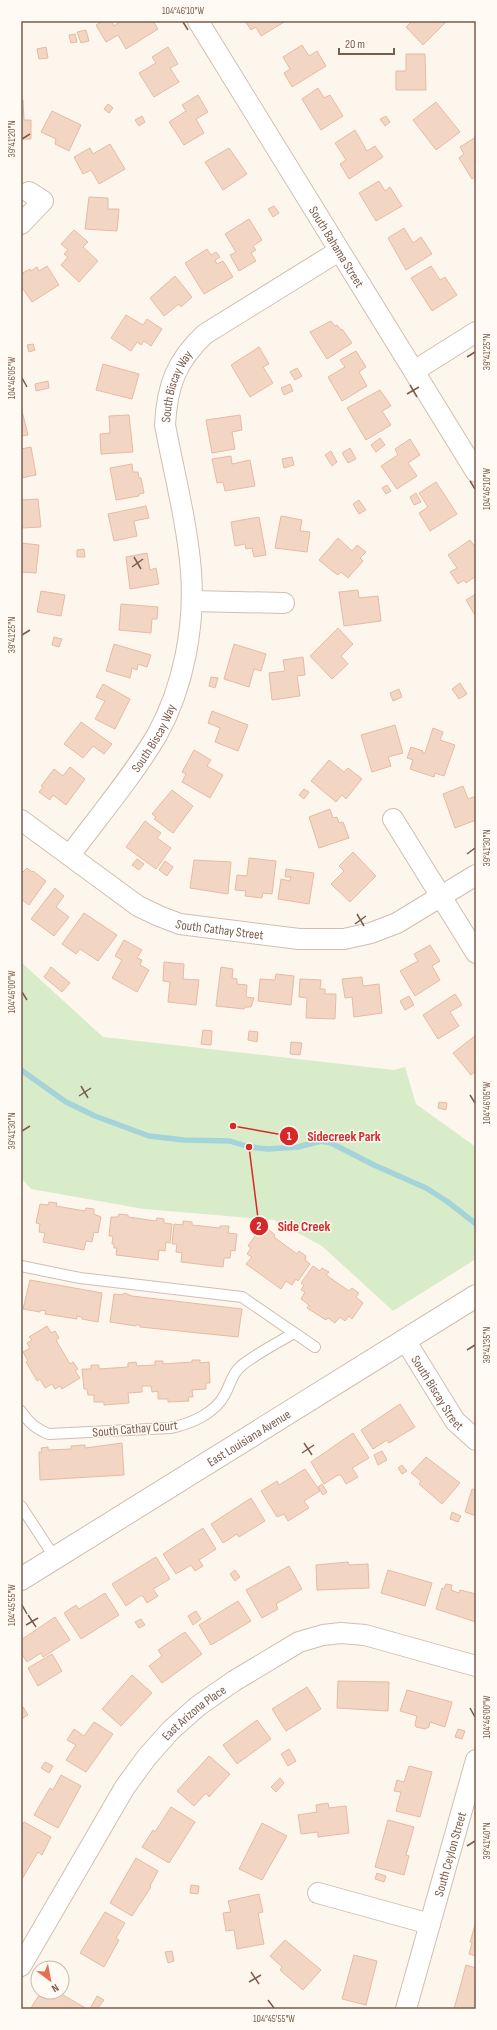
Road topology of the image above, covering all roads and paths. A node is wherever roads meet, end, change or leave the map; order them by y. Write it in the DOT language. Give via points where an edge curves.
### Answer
graph roads {
  1 [pos="198,21"];
  2 [pos="29,192"];
  3 [pos="21,224"];
  4 [pos="340,251"];
  5 [pos="476,332"];
  6 [pos="414,371"];
  7 [pos="476,472"];
  8 [pos="192,601"];
  9 [pos="284,603"];
  10 [pos="393,819"];
  11 [pos="21,820"];
  12 [pos="70,855"];
  13 [pos="476,875"];
  14 [pos="441,897"];
  15 [pos="476,953"];
  16 [pos="21,1266"];
  17 [pos="476,1296"];
  18 [pos="294,1333"];
  19 [pos="405,1340"];
  20 [pos="315,1347"];
  21 [pos="21,1411"];
  22 [pos="476,1440"];
  23 [pos="21,1506"];
  24 [pos="56,1558"];
  25 [pos="22,1576"];
  26 [pos="476,1666"];
  27 [pos="476,1760"];
  28 [pos="318,1893"];
  29 [pos="430,1924"];
  30 [pos="21,1966"];
  31 [pos="406,2009"];
  1 -- 4 [label="street, South Bahama Street"];
  2 -- 3 [label="street" via="43,201"];
  4 -- 6 [label="street, South Bahama Street"];
  4 -- 8 [label="street, South Biscay Way" via="205,334 180,363 171,382 166,403 165,425 187,542"];
  5 -- 6 [label="street"];
  6 -- 7 [label="street, South Bahama Street"];
  8 -- 9 [label="street"];
  8 -- 12 [label="street, South Biscay Way" via="188,648 170,706 157,734 142,760"];
  10 -- 14 [label="street"];
  11 -- 12 [label="street, South Cathay Street"];
  12 -- 14 [label="street, South Cathay Street" via="138,906 180,924 299,939 344,939 371,933 397,923"];
  13 -- 14 [label="street, South Cathay Street"];
  14 -- 15 [label="street"];
  16 -- 18 [label="lane" via="80,1278 242,1297"];
  17 -- 19 [label="street, East Louisiana Avenue"];
  18 -- 20 [label="lane"];
  18 -- 21 [label="lane, South Cathay Court" via="239,1367 225,1395 214,1408 198,1419 182,1425 170,1428 49,1434 27,1421"];
  19 -- 22 [label="street, South Biscay Street" via="456,1421"];
  19 -- 24 [label="street, East Louisiana Avenue"];
  23 -- 24 [label="lane"];
  24 -- 25 [label="street, East Louisiana Avenue"];
  26 -- 30 [label="street, East Arizona Place" via="365,1635 341,1633 299,1642 234,1680 171,1730 147,1757 125,1787"];
  27 -- 29 [label="street, South Ceylon Street"];
  28 -- 29 [label="street"];
  29 -- 31 [label="street, South Ceylon Street"];
}
